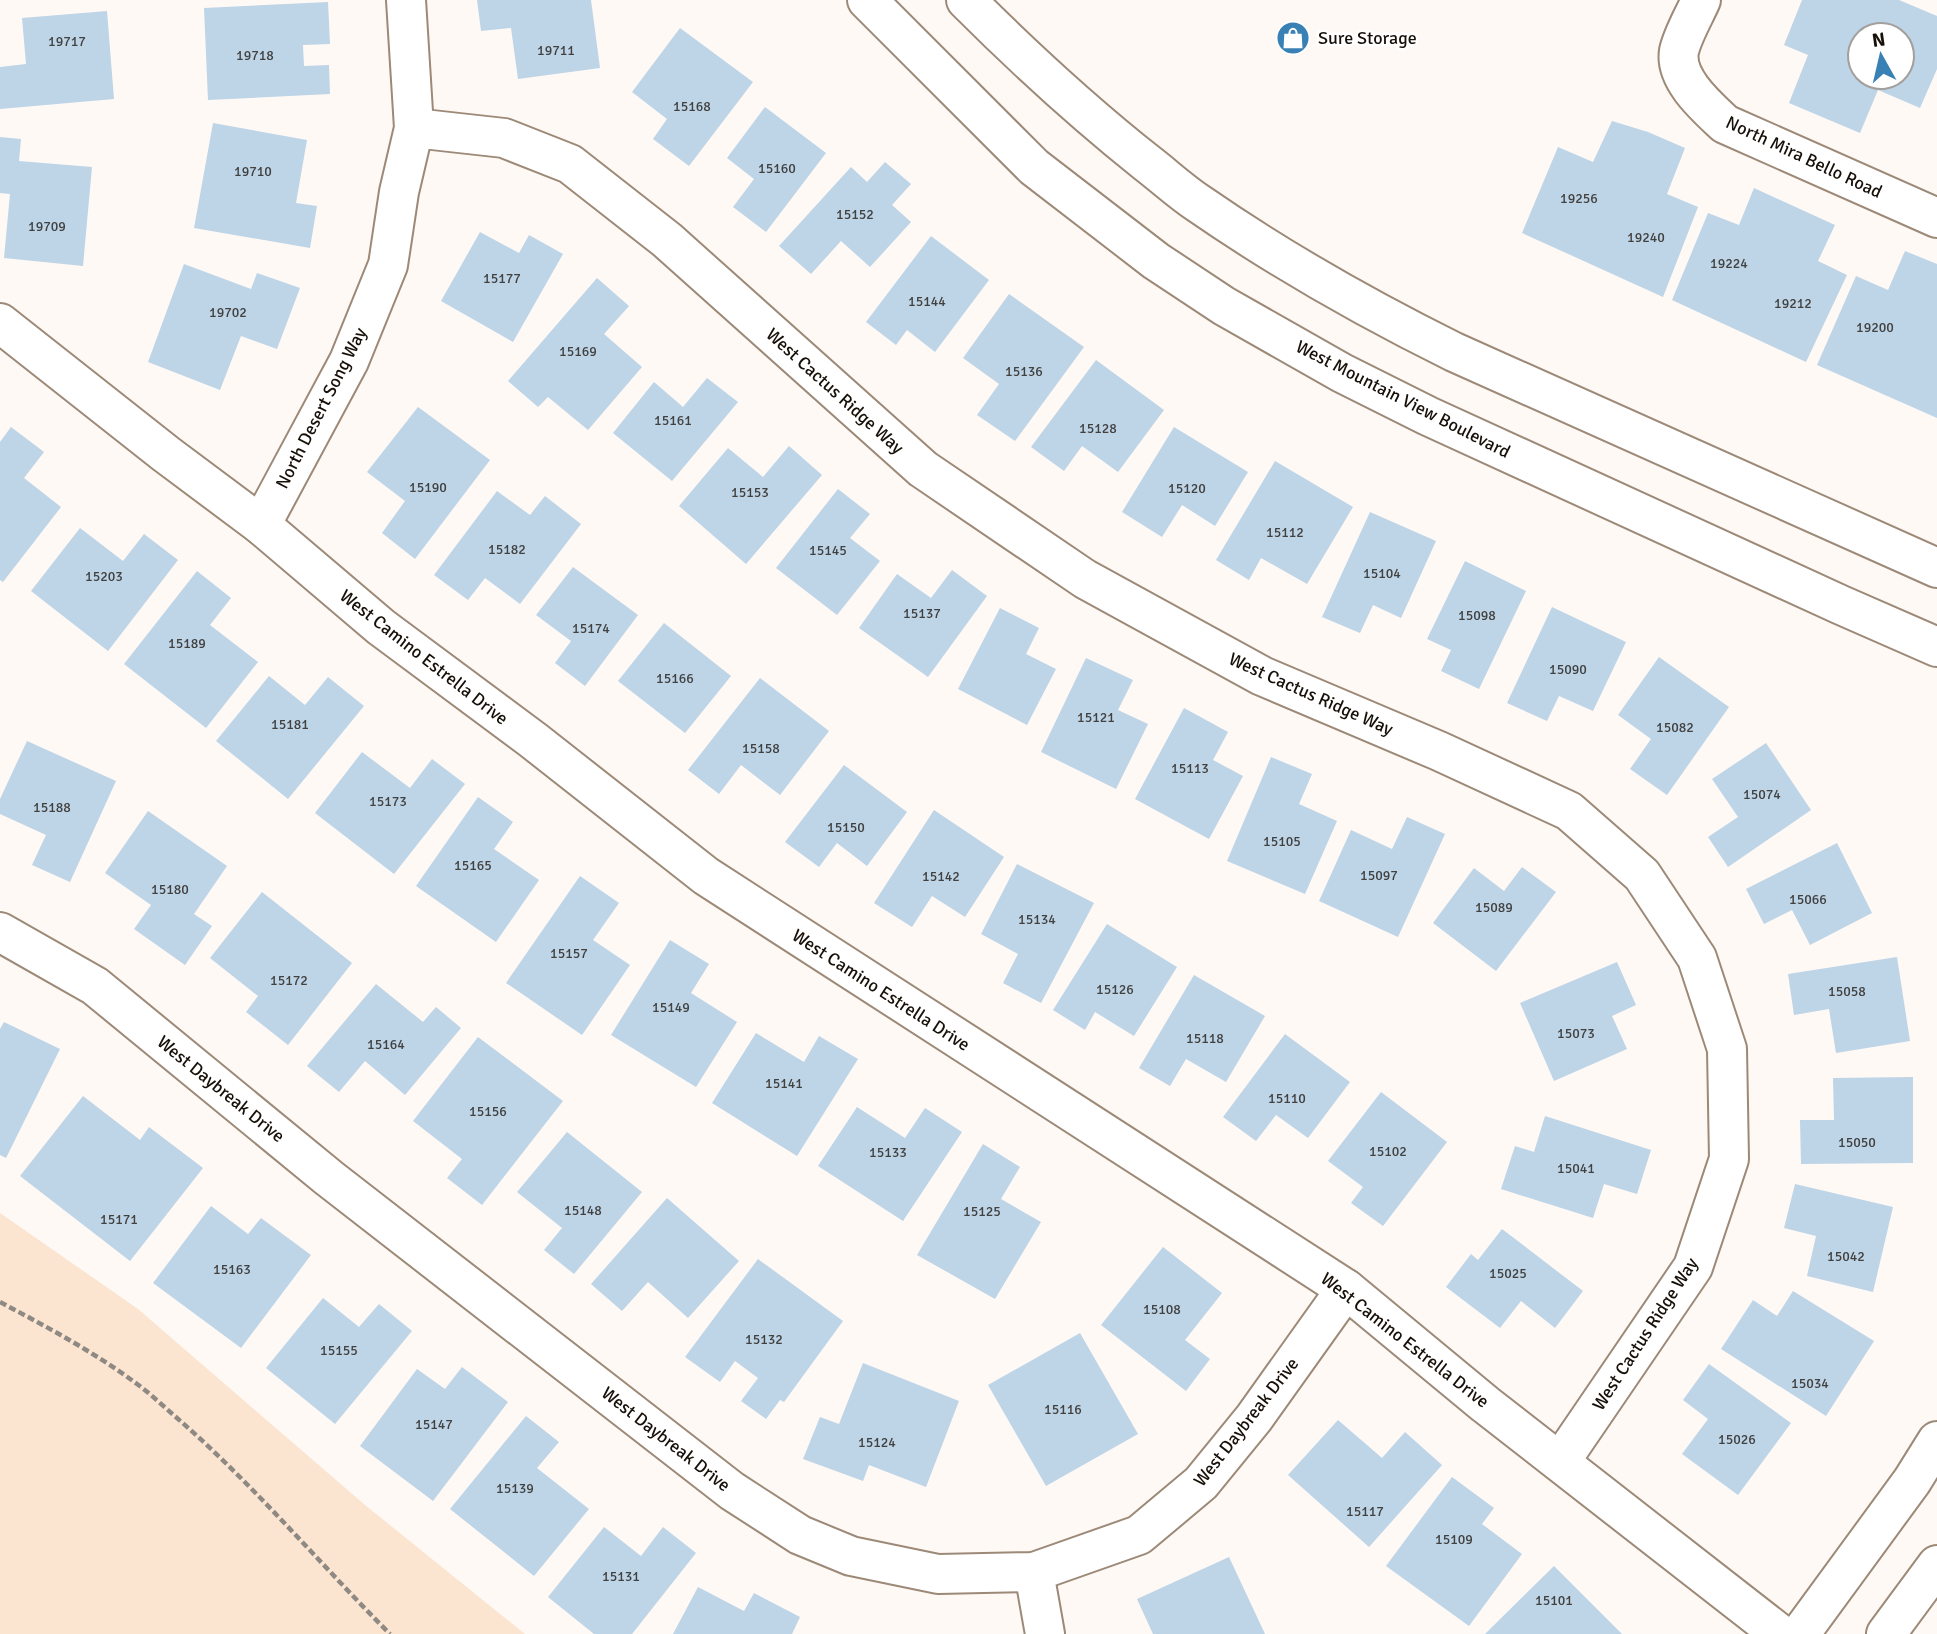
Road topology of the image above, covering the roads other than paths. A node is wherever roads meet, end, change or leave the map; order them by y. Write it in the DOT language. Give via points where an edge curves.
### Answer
graph roads {
  1 [pos="406,0"];
  2 [pos="867,0"];
  3 [pos="966,0"];
  4 [pos="1701,0"];
  5 [pos="414,128"];
  6 [pos="1937,218"];
  7 [pos="0,323"];
  8 [pos="261,525"];
  9 [pos="1937,568"];
  10 [pos="1937,647"];
  11 [pos="0,932"];
  12 [pos="1346,1289"];
  13 [pos="1937,1441"];
  14 [pos="1560,1462"];
  15 [pos="1937,1565"];
  16 [pos="1034,1572"];
  17 [pos="1045,1634"];
  18 [pos="1780,1634"];
  19 [pos="1800,1634"];
  20 [pos="1886,1634"];
  1 -- 5 [label="street, North Desert Song Way"];
  2 -- 10 [label="street, West Mountain View Boulevard" via="1034,167 1156,261 1224,306 1428,415"];
  3 -- 9 [label="street" via="1118,140 1195,201 1316,280 1454,352"];
  4 -- 6 [label="street, North Mira Bello Road" via="1679,49 1678,62 1701,102 1725,124"];
  5 -- 8 [label="street, North Desert Song Way" via="388,265 349,361"];
  5 -- 14 [label="street, West Cactus Ridge Way" via="504,138 570,163 667,240 923,470 1085,579 1262,676 1569,811 1642,875 1697,958 1727,1049 1729,1159 1693,1267"];
  7 -- 8 [label="street, West Camino Estrella Drive"];
  8 -- 12 [label="street, West Camino Estrella Drive" via="381,627 706,876"];
  11 -- 16 [label="street, West Daybreak Drive" via="95,986 329,1178 732,1491 800,1535 851,1556 938,1574"];
  12 -- 14 [label="street, West Camino Estrella Drive"];
  12 -- 16 [label="street, West Daybreak Drive" via="1254,1418 1201,1483 1139,1535"];
  13 -- 19 [label="street"];
  14 -- 18 [label="street, West Camino Estrella Drive"];
  15 -- 20 [label="street"];
  16 -- 17 [label="street"];
}
